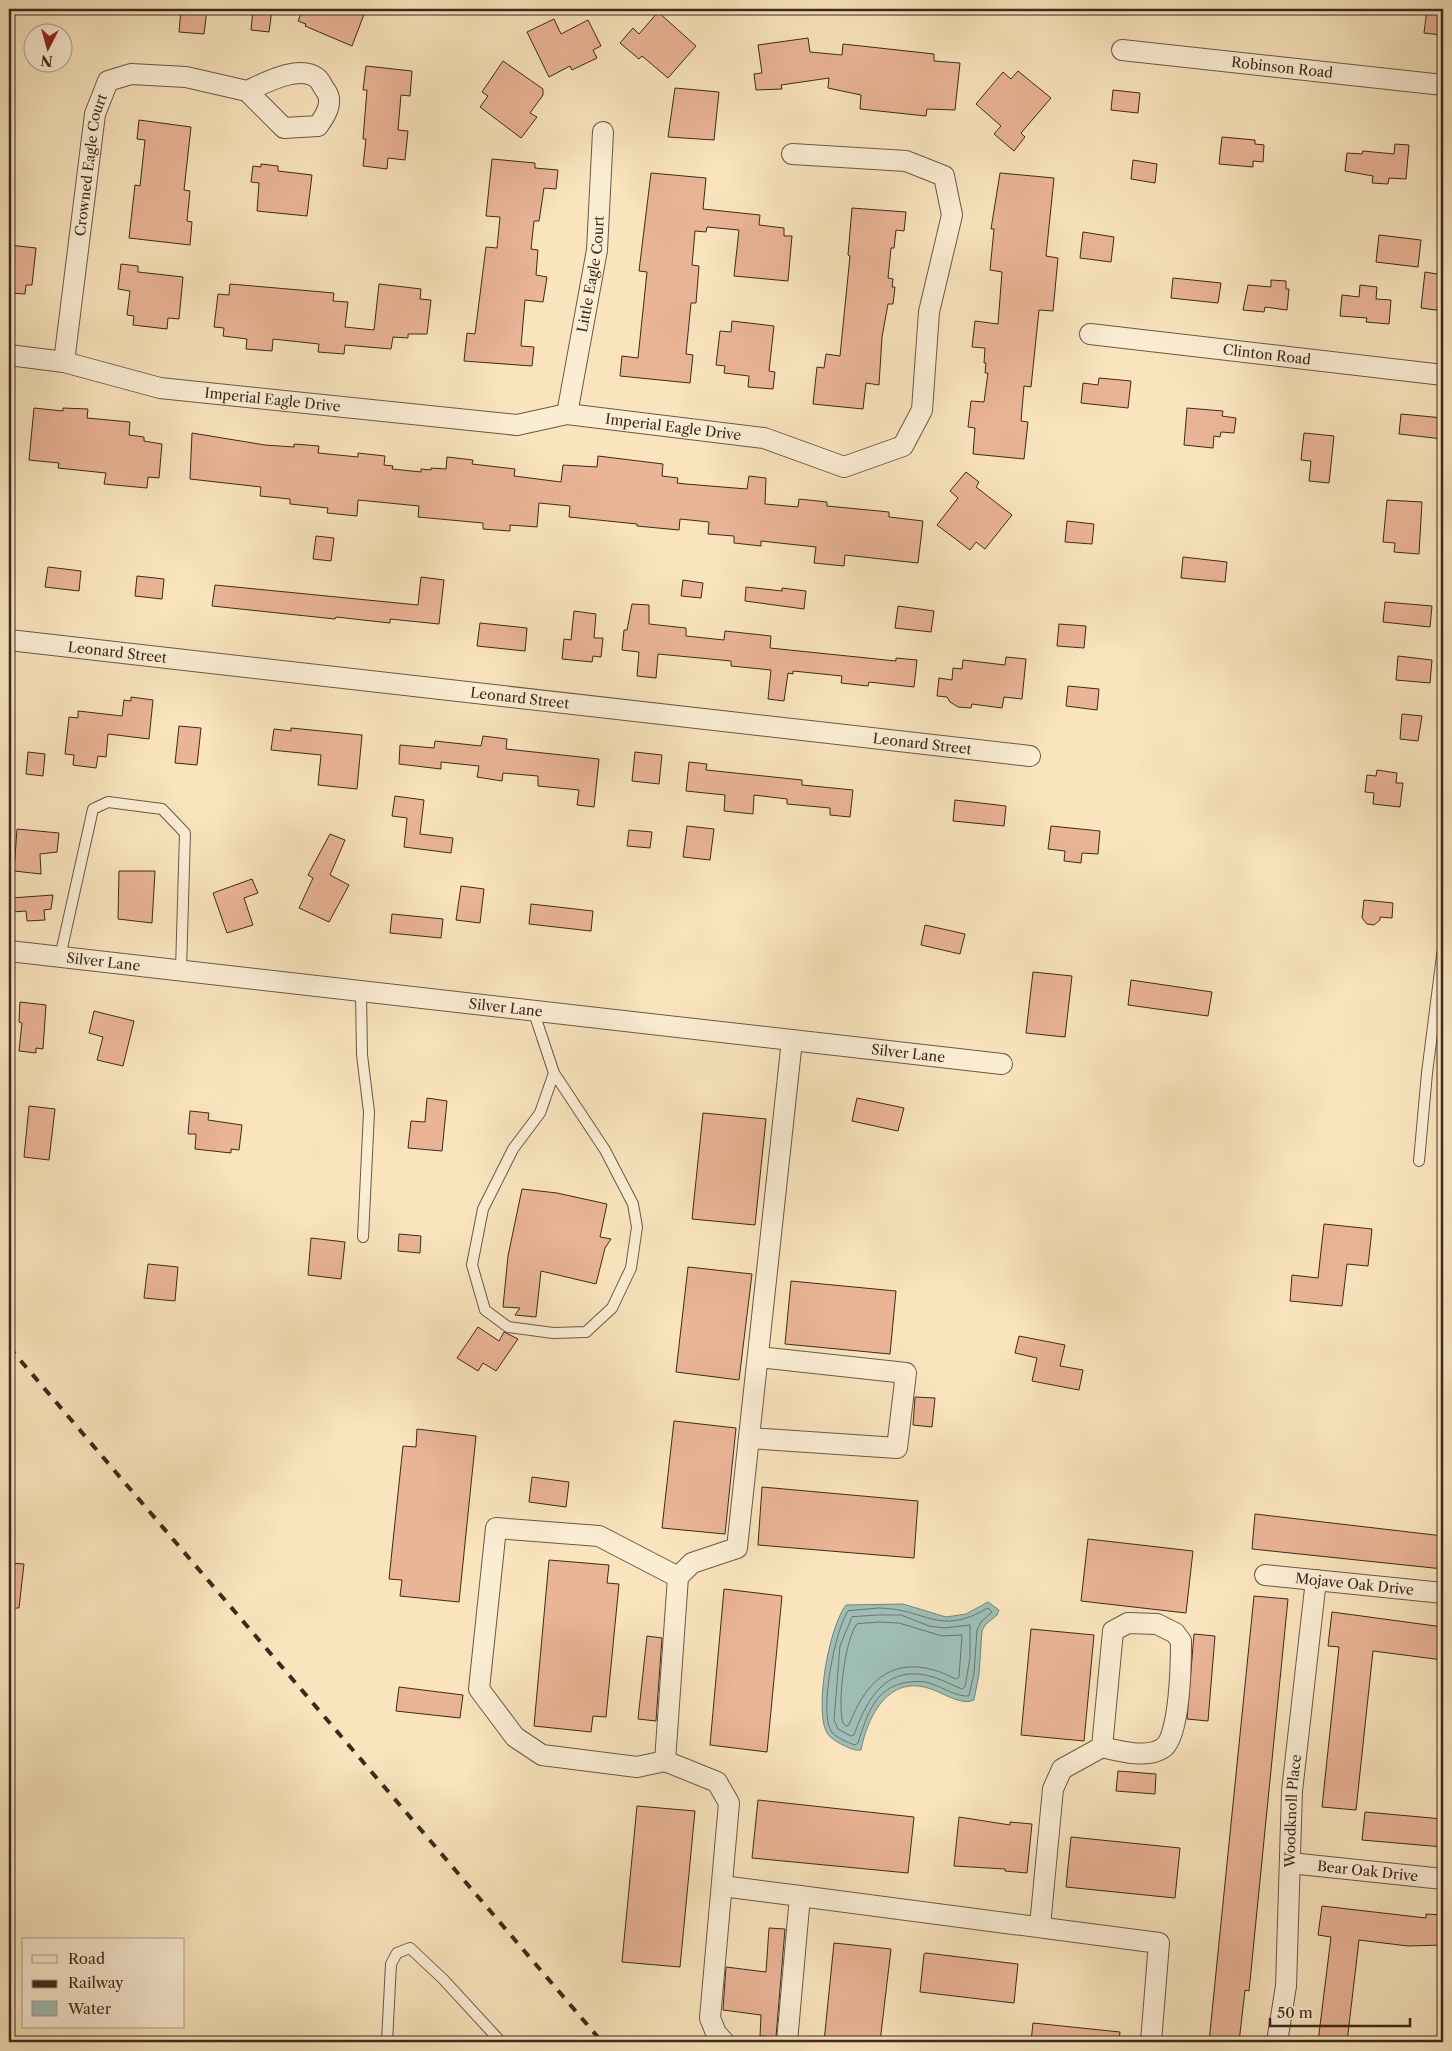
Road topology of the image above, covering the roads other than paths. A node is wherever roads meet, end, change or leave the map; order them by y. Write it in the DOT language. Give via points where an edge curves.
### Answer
graph roads {
  1 [pos="1122,50"];
  2 [pos="1443,85"];
  3 [pos="248,91"];
  4 [pos="603,132"];
  5 [pos="792,154"];
  6 [pos="1090,334"];
  7 [pos="9,355"];
  8 [pos="64,362"];
  9 [pos="1443,375"];
  10 [pos="568,414"];
  11 [pos="9,640"];
  12 [pos="1030,756"];
  13 [pos="1443,948"];
  14 [pos="9,951"];
  15 [pos="60,957"];
  16 [pos="181,970"];
  17 [pos="361,991"];
  18 [pos="534,1010"];
  19 [pos="792,1040"];
  20 [pos="1002,1064"];
  21 [pos="554,1073"];
  22 [pos="1419,1161"];
  23 [pos="363,1237"];
  24 [pos="758,1357"];
  25 [pos="749,1438"];
  26 [pos="1265,1575"];
  27 [pos="678,1577"];
  28 [pos="1316,1580"];
  29 [pos="1443,1593"];
  30 [pos="1102,1748"];
  31 [pos="665,1762"];
  32 [pos="1290,1863"];
  33 [pos="1443,1879"];
  34 [pos="722,1886"];
  35 [pos="800,1896"];
  36 [pos="1040,1926"];
  37 [pos="387,2042"];
  38 [pos="501,2042"];
  39 [pos="724,2042"];
  40 [pos="787,2042"];
  41 [pos="1151,2042"];
  42 [pos="1277,2042"];
  1 -- 2 [label="street, Robinson Road"];
  3 -- 8 [label="street, Crowned Eagle Court" via="186,77 131,74 108,81 95,114"];
  4 -- 10 [label="street, Little Eagle Court" via="597,250"];
  5 -- 10 [label="street, Imperial Eagle Drive" via="906,161 944,176 952,215 929,312 922,410 903,446 844,467 764,438"];
  6 -- 9 [label="street, Clinton Road"];
  7 -- 8 [label="street, Imperial Eagle Drive"];
  8 -- 10 [label="street, Imperial Eagle Drive" via="160,388 507,424 517,425"];
  11 -- 12 [label="street, Leonard Street"];
  13 -- 22 [label="lane"];
  14 -- 15 [label="street, Silver Lane"];
  15 -- 16 [label="street, Silver Lane"];
  15 -- 16 [label="lane" via="93,810 108,802 162,809 185,833"];
  16 -- 17 [label="street, Silver Lane"];
  17 -- 18 [label="street, Silver Lane"];
  17 -- 23 [label="lane" via="362,1055 369,1112"];
  18 -- 19 [label="street, Silver Lane"];
  18 -- 21 [label="lane"];
  19 -- 20 [label="street, Silver Lane"];
  19 -- 24 [label="street"];
  21 -- 21 [label="lane" via="540,1113 513,1149 483,1209 472,1265 485,1310 508,1326 552,1333 586,1332 612,1308 630,1268 636,1227 633,1204 605,1150"];
  24 -- 25 [label="street"];
  24 -- 25 [label="street" via="906,1373 897,1448"];
  25 -- 27 [label="street" via="737,1548 692,1563"];
  26 -- 28 [label="street, Mojave Oak Drive"];
  27 -- 31 [label="street"];
  27 -- 31 [label="street" via="599,1536 496,1528 479,1689 515,1737 542,1755 637,1767"];
  28 -- 29 [label="street, Mojave Oak Drive"];
  28 -- 32 [label="street, Woodknoll Place" via="1292,1791"];
  30 -- 30 [label="street" via="1113,1632 1128,1623 1157,1624 1168,1628 1181,1641 1173,1735 1162,1749 1155,1751 1126,1752"];
  30 -- 36 [label="street" via="1062,1769 1052,1789"];
  31 -- 34 [label="street" via="717,1782 729,1803"];
  32 -- 33 [label="street, Bear Oak Drive"];
  32 -- 42 [label="street, Woodknoll Place" via="1286,1986"];
  34 -- 35 [label="street"];
  34 -- 39 [label="street" via="710,2018"];
  35 -- 36 [label="street"];
  35 -- 40 [label="street"];
  36 -- 41 [label="street" via="1158,1943"];
  37 -- 38 [label="lane" via="391,1964 398,1953 410,1948"];
}
